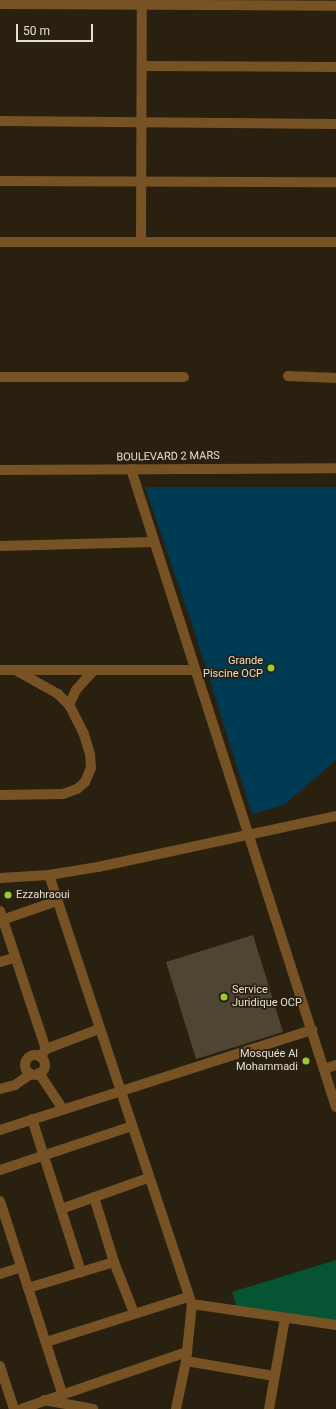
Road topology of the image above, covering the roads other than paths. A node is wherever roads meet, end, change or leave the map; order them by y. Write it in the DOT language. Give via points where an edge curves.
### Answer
graph roads {
  1 [pos="16,2"];
  2 [pos="142,2"];
  3 [pos="278,3"];
  4 [pos="0,4"];
  5 [pos="336,6"];
  6 [pos="142,66"];
  7 [pos="336,67"];
  8 [pos="0,122"];
  9 [pos="141,124"];
  10 [pos="336,124"];
  11 [pos="0,181"];
  12 [pos="141,182"];
  13 [pos="336,182"];
  14 [pos="141,241"];
  15 [pos="0,242"];
  16 [pos="336,242"];
  17 [pos="288,376"];
  18 [pos="0,377"];
  19 [pos="184,377"];
  20 [pos="336,378"];
  21 [pos="336,468"];
  22 [pos="131,469"];
  23 [pos="0,470"];
  24 [pos="154,542"];
  25 [pos="0,546"];
  26 [pos="0,670"];
  27 [pos="94,670"];
  28 [pos="195,670"];
  29 [pos="17,671"];
  30 [pos="68,705"];
  31 [pos="0,795"];
  32 [pos="336,816"];
  33 [pos="248,834"];
  34 [pos="49,875"];
  35 [pos="0,878"];
  36 [pos="57,901"];
  37 [pos="1,915"];
  38 [pos="14,958"];
  39 [pos="0,962"];
  40 [pos="99,1029"];
  41 [pos="312,1030"];
  42 [pos="43,1052"];
  43 [pos="336,1066"];
  44 [pos="324,1069"];
  45 [pos="35,1074"];
  46 [pos="0,1089"];
  47 [pos="119,1090"];
  48 [pos="336,1107"];
  49 [pos="62,1108"];
  50 [pos="32,1119"];
  51 [pos="132,1126"];
  52 [pos="0,1130"];
  53 [pos="45,1155"];
  54 [pos="0,1170"];
  55 [pos="148,1178"];
  56 [pos="94,1197"];
  57 [pos="0,1201"];
  58 [pos="61,1209"];
  59 [pos="114,1262"];
  60 [pos="21,1267"];
  61 [pos="81,1272"];
  62 [pos="0,1274"];
  63 [pos="28,1288"];
  64 [pos="190,1300"];
  65 [pos="134,1313"];
  66 [pos="285,1318"];
  67 [pos="336,1325"];
  68 [pos="46,1342"];
  69 [pos="187,1357"];
  70 [pos="0,1366"];
  71 [pos="274,1376"];
  72 [pos="62,1393"];
  73 [pos="44,1400"];
  74 [pos="14,1409"];
  75 [pos="21,1409"];
  76 [pos="93,1409"];
  77 [pos="176,1409"];
  78 [pos="269,1409"];
  1 -- 2 [label="street"];
  1 -- 4 [label="street"];
  2 -- 3 [label="street"];
  2 -- 6 [label="street"];
  3 -- 5 [label="street"];
  6 -- 7 [label="street"];
  6 -- 9 [label="street"];
  8 -- 9 [label="street"];
  9 -- 10 [label="street"];
  9 -- 12 [label="street"];
  11 -- 12 [label="street"];
  12 -- 13 [label="street"];
  12 -- 14 [label="street"];
  14 -- 15 [label="street"];
  14 -- 16 [label="street"];
  17 -- 20 [label="street"];
  18 -- 19 [label="street"];
  21 -- 22 [label="street, BOULEVARD 2 MARS"];
  22 -- 23 [label="street, BOULEVARD 2 MARS"];
  22 -- 24 [label="street"];
  24 -- 25 [label="street"];
  24 -- 28 [label="street"];
  26 -- 29 [label="street"];
  27 -- 28 [label="street"];
  27 -- 29 [label="street"];
  27 -- 30 [label="street" via="76,690"];
  28 -- 33 [label="street"];
  29 -- 30 [label="street" via="58,694"];
  30 -- 31 [label="street" via="84,734 90,754 91,768 85,782 77,789 63,794"];
  32 -- 33 [label="street"];
  33 -- 34 [label="street" via="98,867"];
  33 -- 41 [label="street"];
  34 -- 35 [label="street"];
  34 -- 36 [label="street"];
  36 -- 37 [label="street"];
  36 -- 40 [label="street"];
  37 -- 38 [label="street"];
  38 -- 39 [label="street"];
  38 -- 42 [label="street"];
  40 -- 42 [label="street"];
  40 -- 47 [label="street"];
  41 -- 44 [label="street"];
  41 -- 47 [label="street"];
  42 -- 45 [label="street" via="45,1065"];
  42 -- 45 [label="street" via="27,1059 26,1068"];
  43 -- 44 [label="street"];
  44 -- 48 [label="street"];
  45 -- 46 [label="street"];
  45 -- 49 [label="street"];
  47 -- 49 [label="street"];
  47 -- 51 [label="street"];
  49 -- 50 [label="street"];
  50 -- 52 [label="street"];
  50 -- 53 [label="street"];
  51 -- 53 [label="street"];
  51 -- 55 [label="street"];
  53 -- 54 [label="street"];
  53 -- 58 [label="street"];
  55 -- 56 [label="street"];
  55 -- 64 [label="street"];
  56 -- 58 [label="street"];
  56 -- 59 [label="street"];
  57 -- 60 [label="street"];
  58 -- 61 [label="street"];
  59 -- 61 [label="street"];
  59 -- 65 [label="street"];
  60 -- 62 [label="street"];
  60 -- 63 [label="street"];
  61 -- 63 [label="street"];
  63 -- 68 [label="street"];
  64 -- 65 [label="street"];
  64 -- 66 [label="street"];
  64 -- 69 [label="street"];
  65 -- 68 [label="street"];
  66 -- 67 [label="street"];
  66 -- 71 [label="street"];
  68 -- 72 [label="street"];
  69 -- 71 [label="street"];
  69 -- 72 [label="street"];
  69 -- 77 [label="street"];
  70 -- 74 [label="street"];
  71 -- 78 [label="street"];
  72 -- 73 [label="street"];
  73 -- 75 [label="street"];
  73 -- 76 [label="street"];
}
